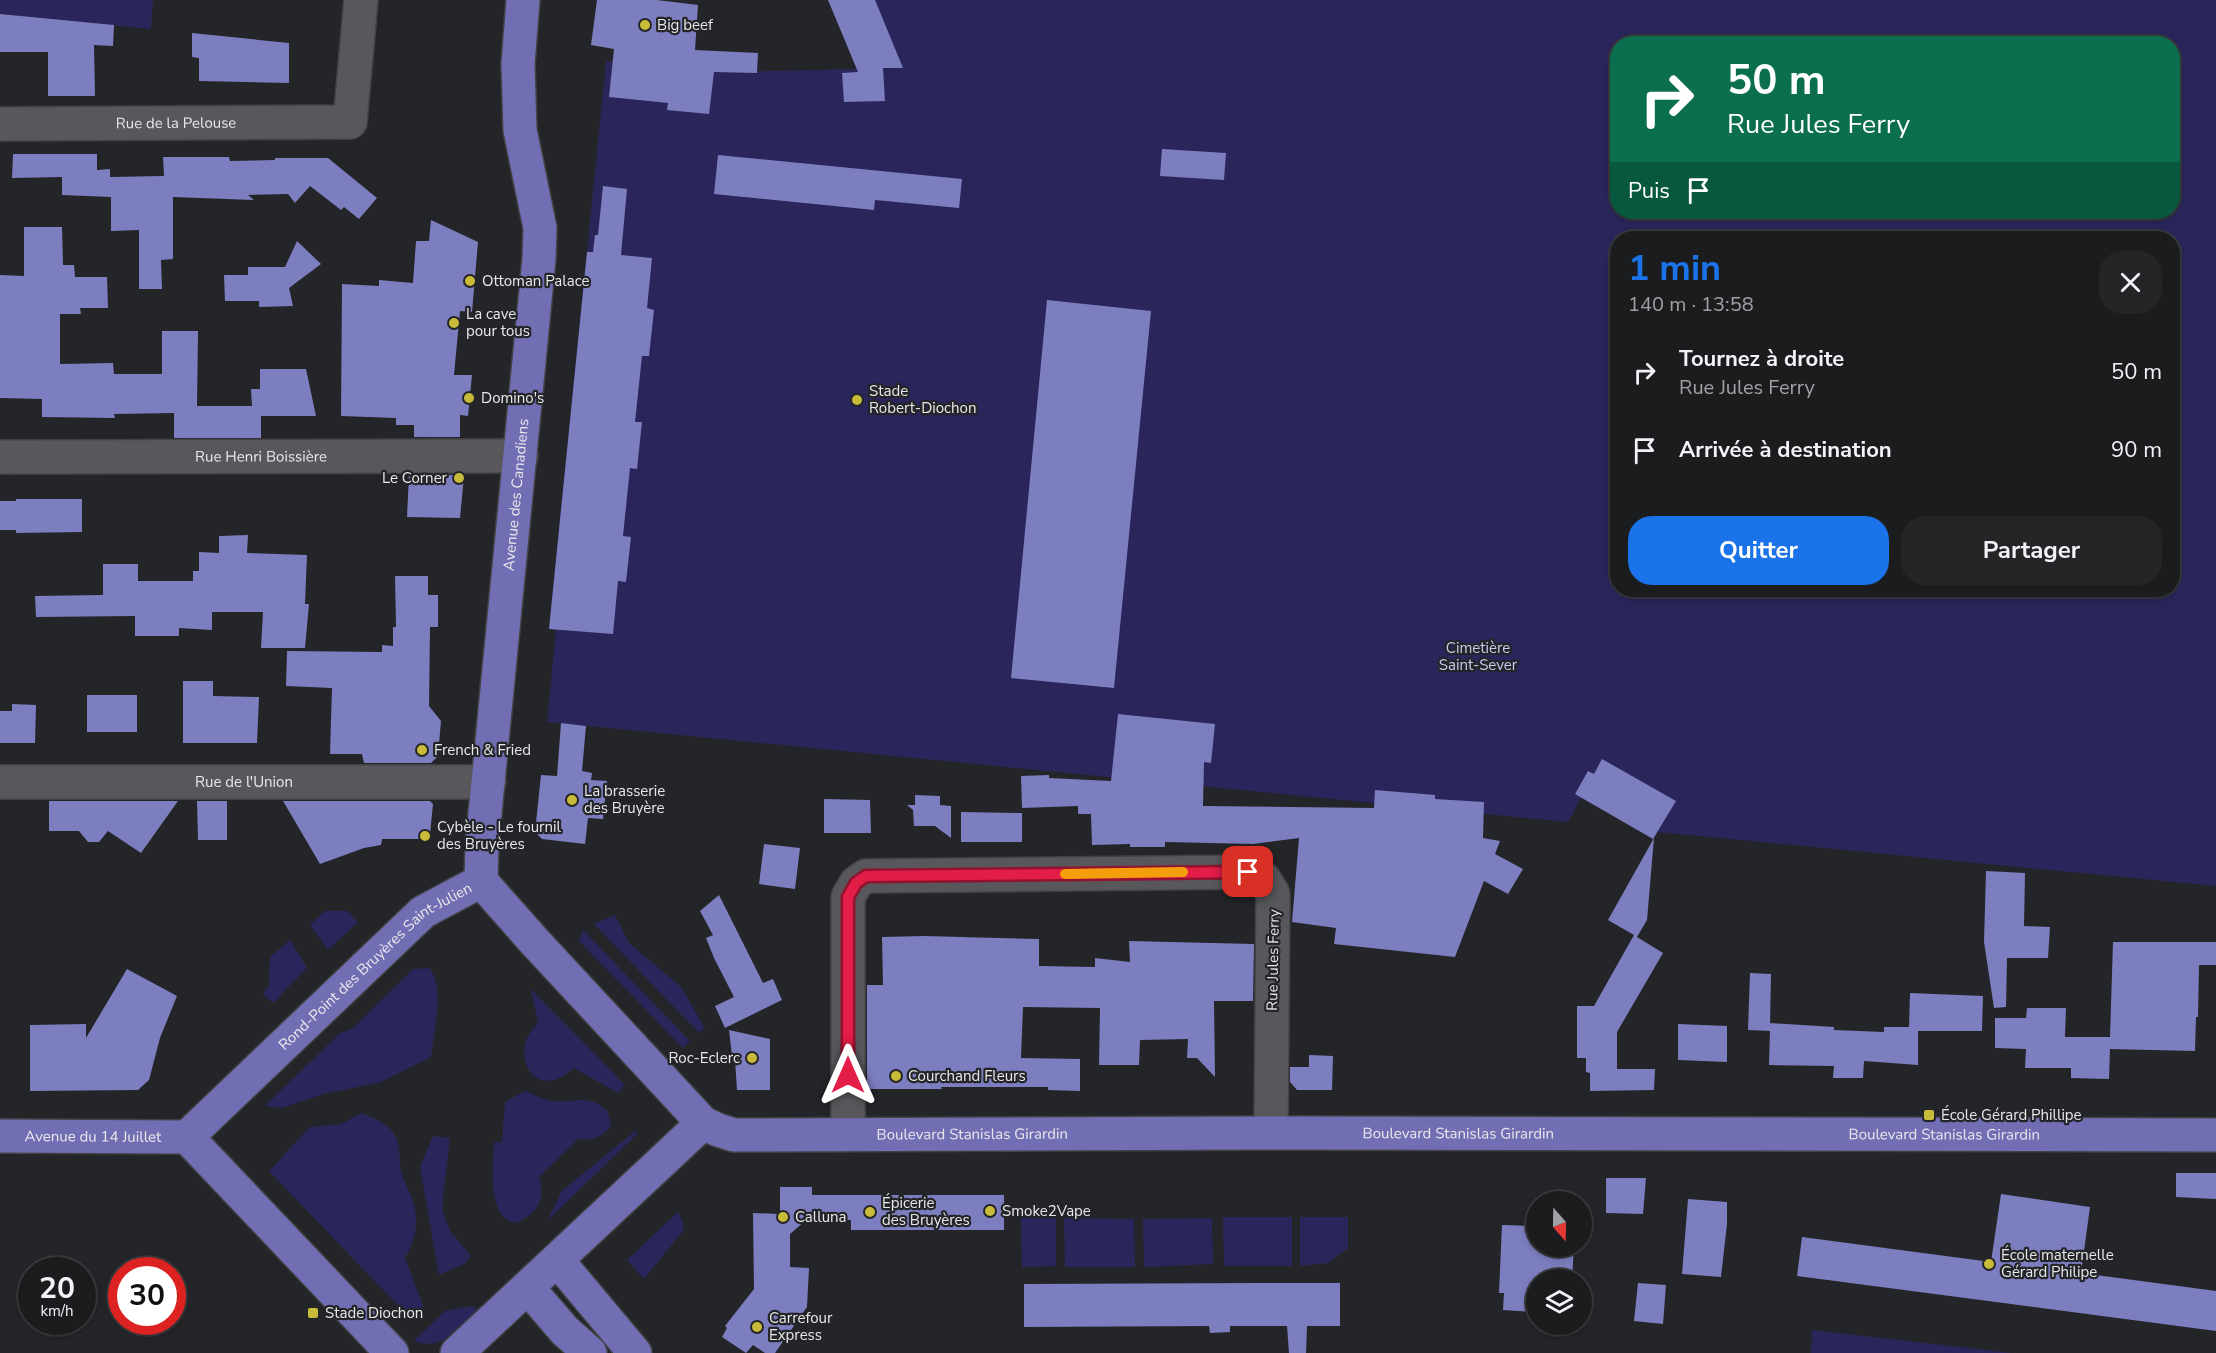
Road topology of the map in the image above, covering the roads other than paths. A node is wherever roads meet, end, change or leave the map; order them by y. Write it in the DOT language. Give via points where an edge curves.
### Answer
graph roads {
  1 [pos="361,0"];
  2 [pos="523,0"];
  3 [pos="0,124"];
  4 [pos="520,456"];
  5 [pos="0,457"];
  6 [pos="0,782"];
  7 [pos="489,782"];
  8 [pos="481,881"];
  9 [pos="704,1124"];
  10 [pos="1271,1133"];
  11 [pos="848,1134"];
  12 [pos="2216,1135"];
  13 [pos="0,1136"];
  14 [pos="187,1137"];
  15 [pos="557,1260"];
  16 [pos="528,1288"];
  17 [pos="392,1353"];
  18 [pos="457,1353"];
  19 [pos="590,1353"];
  20 [pos="635,1353"];
  1 -- 3 [label="street, Rue de la Pelouse" via="350,122"];
  2 -- 4 [label="main road, Avenue des Canadiens" via="518,64 520,130 540,228"];
  4 -- 5 [label="street, Rue Henri Boissière"];
  4 -- 7 [label="main road, Avenue des Canadiens"];
  6 -- 7 [label="street, Rue de l'Union"];
  7 -- 8 [label="main road, Avenue des Canadiens"];
  8 -- 9 [label="main road, Rond-Point des Bruyères Saint-Julien"];
  8 -- 14 [label="main road, Rond-Point des Bruyères Saint-Julien" via="423,912"];
  9 -- 11 [label="main road, Boulevard Stanislas Girardin" via="734,1135"];
  9 -- 15 [label="main road"];
  10 -- 11 [label="main road, Boulevard Stanislas Girardin"];
  10 -- 11 [label="street, Rue Jules Ferry" via="1273,894 1264,879 1236,872 866,876 856,883 848,897"];
  10 -- 12 [label="main road, Boulevard Stanislas Girardin"];
  13 -- 14 [label="main road, Avenue du 14 Juillet"];
  14 -- 17 [label="main road"];
  15 -- 16 [label="main road"];
  15 -- 20 [label="main road"];
  16 -- 18 [label="main road"];
  16 -- 19 [label="main road"];
}
